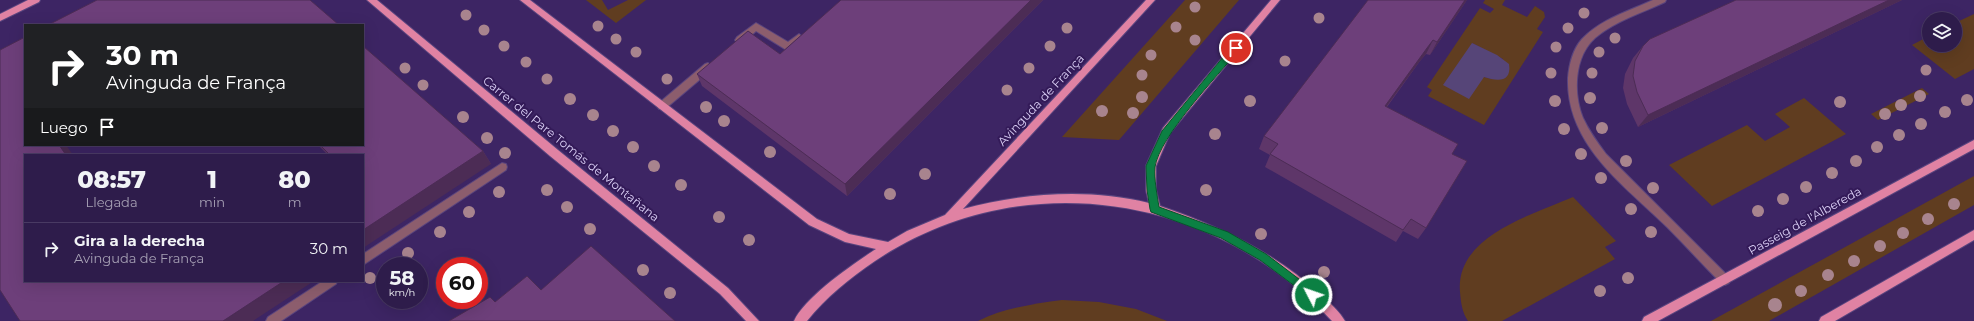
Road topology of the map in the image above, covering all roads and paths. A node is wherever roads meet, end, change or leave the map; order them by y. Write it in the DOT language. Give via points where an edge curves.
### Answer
graph roads {
  1 [pos="36,0"];
  2 [pos="371,0"];
  3 [pos="524,0"];
  4 [pos="1151,0"];
  5 [pos="1276,0"];
  6 [pos="1662,0"];
  7 [pos="0,18"];
  8 [pos="806,31"];
  9 [pos="734,45"];
  10 [pos="717,59"];
  11 [pos="662,106"];
  12 [pos="1974,144"];
  13 [pos="502,167"];
  14 [pos="1155,209"];
  15 [pos="949,217"];
  16 [pos="1974,235"];
  17 [pos="887,246"];
  18 [pos="364,259"];
  19 [pos="1724,280"];
  20 [pos="330,282"];
  21 [pos="272,321"];
  22 [pos="752,321"];
  23 [pos="800,321"];
  24 [pos="1338,321"];
  25 [pos="1648,321"];
  26 [pos="1825,321"];
  1 -- 7 [label="main road"];
  2 -- 22 [label="main road, Carrer del Pare Tomás de Montañana" via="547,148 724,291"];
  3 -- 11 [label="main road"];
  4 -- 15 [label="main road, Avinguda de França"];
  5 -- 14 [label="main road" via="1166,131 1151,166 1151,190"];
  6 -- 19 [label="street" via="1600,28 1584,42 1575,59 1571,85 1576,112 1589,140 1607,162"];
  8 -- 9 [label="street" via="788,47 756,26"];
  10 -- 11 [label="street"];
  11 -- 17 [label="main road" via="813,222 849,239"];
  12 -- 19 [label="main road, Passeig de l'Albereda"];
  13 -- 18 [label="street"];
  14 -- 15 [label="main road" via="1101,199 1040,198 1001,203"];
  14 -- 24 [label="main road" via="1224,235 1263,257 1303,286"];
  15 -- 17 [label="main road"];
  16 -- 26 [label="main road"];
  17 -- 23 [label="main road" via="837,282"];
  19 -- 25 [label="main road, Passeig de l'Albereda"];
  20 -- 21 [label="street"];
}
